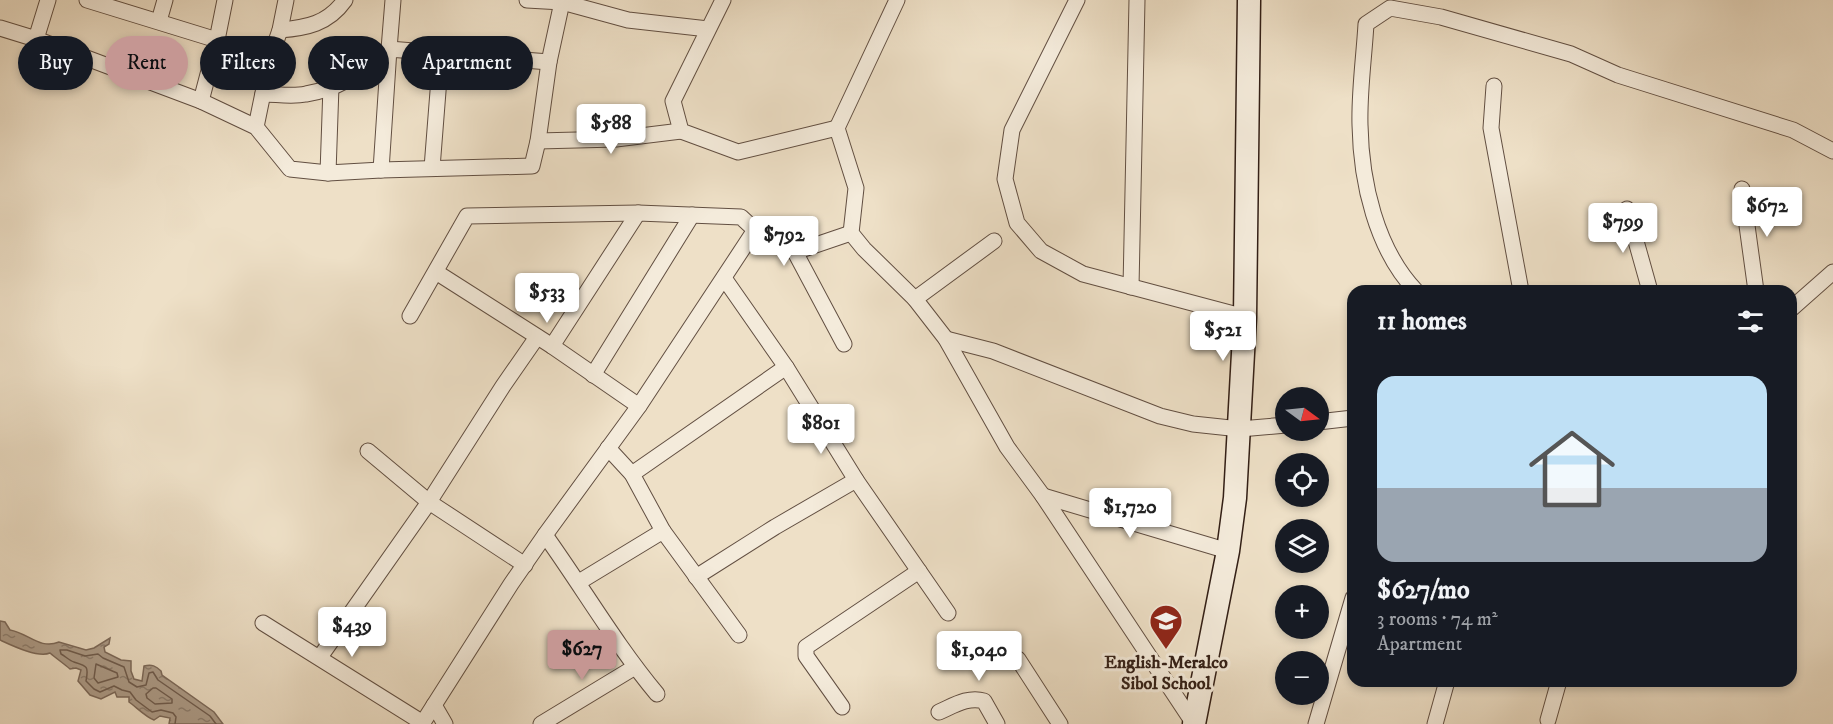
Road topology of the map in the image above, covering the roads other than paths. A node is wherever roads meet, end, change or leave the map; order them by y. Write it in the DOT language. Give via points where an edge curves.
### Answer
graph roads {
  1 [pos="48,0"];
  2 [pos="87,0"];
  3 [pos="165,0"];
  4 [pos="225,0"];
  5 [pos="286,0"];
  6 [pos="345,0"];
  7 [pos="393,0"];
  8 [pos="527,0"];
  9 [pos="723,0"];
  10 [pos="897,0"];
  11 [pos="1077,0"];
  12 [pos="1137,0"];
  13 [pos="1249,0"];
  14 [pos="564,1"];
  15 [pos="105,3"];
  16 [pos="159,21"];
  17 [pos="0,28"];
  18 [pos="708,29"];
  19 [pos="280,30"];
  20 [pos="26,36"];
  21 [pos="37,36"];
  22 [pos="205,36"];
  23 [pos="218,36"];
  24 [pos="389,49"];
  25 [pos="401,50"];
  26 [pos="93,60"];
  27 [pos="533,61"];
  28 [pos="549,62"];
  29 [pos="1494,86"];
  30 [pos="204,90"];
  31 [pos="318,90"];
  32 [pos="331,90"];
  33 [pos="386,90"];
  34 [pos="438,90"];
  35 [pos="263,94"];
  36 [pos="201,101"];
  37 [pos="256,127"];
  38 [pos="837,128"];
  39 [pos="681,131"];
  40 [pos="538,141"];
  41 [pos="1833,152"];
  42 [pos="432,168"];
  43 [pos="381,170"];
  44 [pos="328,173"];
  45 [pos="1742,189"];
  46 [pos="1627,209"];
  47 [pos="638,213"];
  48 [pos="692,215"];
  49 [pos="755,230"];
  50 [pos="851,233"];
  51 [pos="994,241"];
  52 [pos="795,252"];
  53 [pos="436,272"];
  54 [pos="1833,272"];
  55 [pos="724,278"];
  56 [pos="1411,285"];
  57 [pos="1520,285"];
  58 [pos="1648,285"];
  59 [pos="1755,285"];
  60 [pos="1131,287"];
  61 [pos="915,299"];
  62 [pos="1797,304"];
  63 [pos="410,316"];
  64 [pos="1245,316"];
  65 [pos="537,337"];
  66 [pos="946,339"];
  67 [pos="844,344"];
  68 [pos="552,346"];
  69 [pos="786,367"];
  70 [pos="593,375"];
  71 [pos="639,406"];
  72 [pos="1347,419"];
  73 [pos="1329,421"];
  74 [pos="1275,425"];
  75 [pos="1240,429"];
  76 [pos="608,448"];
  77 [pos="368,451"];
  78 [pos="632,474"];
  79 [pos="856,480"];
  80 [pos="1043,495"];
  81 [pos="429,502"];
  82 [pos="663,531"];
  83 [pos="545,535"];
  84 [pos="1228,551"];
  85 [pos="525,565"];
  86 [pos="919,571"];
  87 [pos="696,577"];
  88 [pos="579,582"];
  89 [pos="948,613"];
  90 [pos="1347,618"];
  91 [pos="263,623"];
  92 [pos="739,635"];
  93 [pos="320,657"];
  94 [pos="1018,659"];
  95 [pos="635,667"];
  96 [pos="1445,687"];
  97 [pos="1557,687"];
  98 [pos="657,694"];
  99 [pos="434,705"];
  100 [pos="842,707"];
  101 [pos="939,712"];
  102 [pos="1548,720"];
  103 [pos="423,724"];
  104 [pos="445,724"];
  105 [pos="541,724"];
  106 [pos="997,724"];
  107 [pos="1060,724"];
  108 [pos="1194,724"];
  109 [pos="1316,724"];
  110 [pos="1435,724"];
  1 -- 21 [label="street"];
  2 -- 15 [label="street"];
  3 -- 16 [label="street"];
  4 -- 23 [label="street"];
  5 -- 19 [label="street"];
  6 -- 19 [label="street" via="338,10 308,28"];
  7 -- 24 [label="street"];
  8 -- 14 [label="street"];
  9 -- 18 [label="street"];
  10 -- 38 [label="street"];
  11 -- 60 [label="street" via="1012,130 1005,179 1017,223 1041,251 1083,274"];
  12 -- 60 [label="street"];
  13 -- 64 [label="street"];
  14 -- 18 [label="street" via="628,20"];
  14 -- 28 [label="street"];
  15 -- 16 [label="street"];
  16 -- 22 [label="street"];
  17 -- 20 [label="street"];
  18 -- 39 [label="street" via="673,101"];
  19 -- 35 [label="street"];
  24 -- 25 [label="street"];
  26 -- 36 [label="street"];
  27 -- 28 [label="street"];
  28 -- 40 [label="street"];
  29 -- 57 [label="street" via="1491,128"];
  30 -- 36 [label="street"];
  31 -- 35 [label="street" via="305,94"];
  32 -- 44 [label="street"];
  33 -- 43 [label="street"];
  34 -- 42 [label="street"];
  35 -- 37 [label="street"];
  36 -- 37 [label="street"];
  37 -- 44 [label="street" via="290,169"];
  38 -- 39 [label="street" via="738,152"];
  38 -- 50 [label="street" via="856,188"];
  39 -- 40 [label="street" via="616,139"];
  40 -- 42 [label="street" via="532,165"];
  41 -- 56 [label="street" via="1793,130 1618,75 1571,54 1441,17 1390,8 1366,24 1359,124 1363,172 1377,221 1391,259"];
  42 -- 43 [label="street"];
  43 -- 44 [label="street"];
  45 -- 59 [label="street"];
  46 -- 58 [label="street"];
  47 -- 48 [label="street"];
  47 -- 53 [label="street" via="467,216"];
  47 -- 68 [label="street"];
  48 -- 49 [label="street" via="741,217"];
  48 -- 70 [label="street"];
  49 -- 52 [label="street"];
  49 -- 55 [label="street"];
  50 -- 52 [label="street"];
  50 -- 61 [label="street"];
  51 -- 61 [label="street"];
  52 -- 67 [label="street"];
  53 -- 63 [label="street"];
  53 -- 65 [label="street"];
  54 -- 62 [label="street"];
  55 -- 69 [label="street"];
  55 -- 71 [label="street"];
  60 -- 64 [label="street"];
  61 -- 66 [label="street"];
  64 -- 75 [label="street"];
  65 -- 68 [label="street"];
  65 -- 81 [label="street"];
  66 -- 75 [label="street" via="993,351 1160,416"];
  66 -- 80 [label="street" via="1007,447"];
  68 -- 70 [label="street"];
  69 -- 78 [label="street"];
  69 -- 79 [label="street"];
  70 -- 71 [label="street"];
  71 -- 76 [label="street"];
  72 -- 73 [label="street"];
  74 -- 75 [label="street"];
  75 -- 84 [label="street"];
  76 -- 78 [label="street"];
  76 -- 83 [label="street"];
  77 -- 81 [label="street"];
  78 -- 82 [label="street"];
  79 -- 86 [label="street"];
  79 -- 87 [label="street"];
  80 -- 84 [label="street"];
  80 -- 108 [label="street"];
  81 -- 85 [label="street"];
  81 -- 93 [label="street"];
  82 -- 87 [label="street"];
  82 -- 88 [label="street"];
  83 -- 85 [label="street"];
  83 -- 88 [label="street"];
  84 -- 108 [label="street"];
  85 -- 99 [label="street"];
  86 -- 89 [label="street"];
  86 -- 100 [label="street" via="806,647 806,656"];
  87 -- 92 [label="street"];
  88 -- 95 [label="street"];
  90 -- 109 [label="street"];
  91 -- 93 [label="street"];
  93 -- 103 [label="street"];
  94 -- 107 [label="street"];
  95 -- 98 [label="street"];
  95 -- 105 [label="street"];
  96 -- 110 [label="street"];
  97 -- 102 [label="street"];
  99 -- 103 [label="street"];
  99 -- 104 [label="street"];
  101 -- 106 [label="street" via="976,699 984,701"];
}
